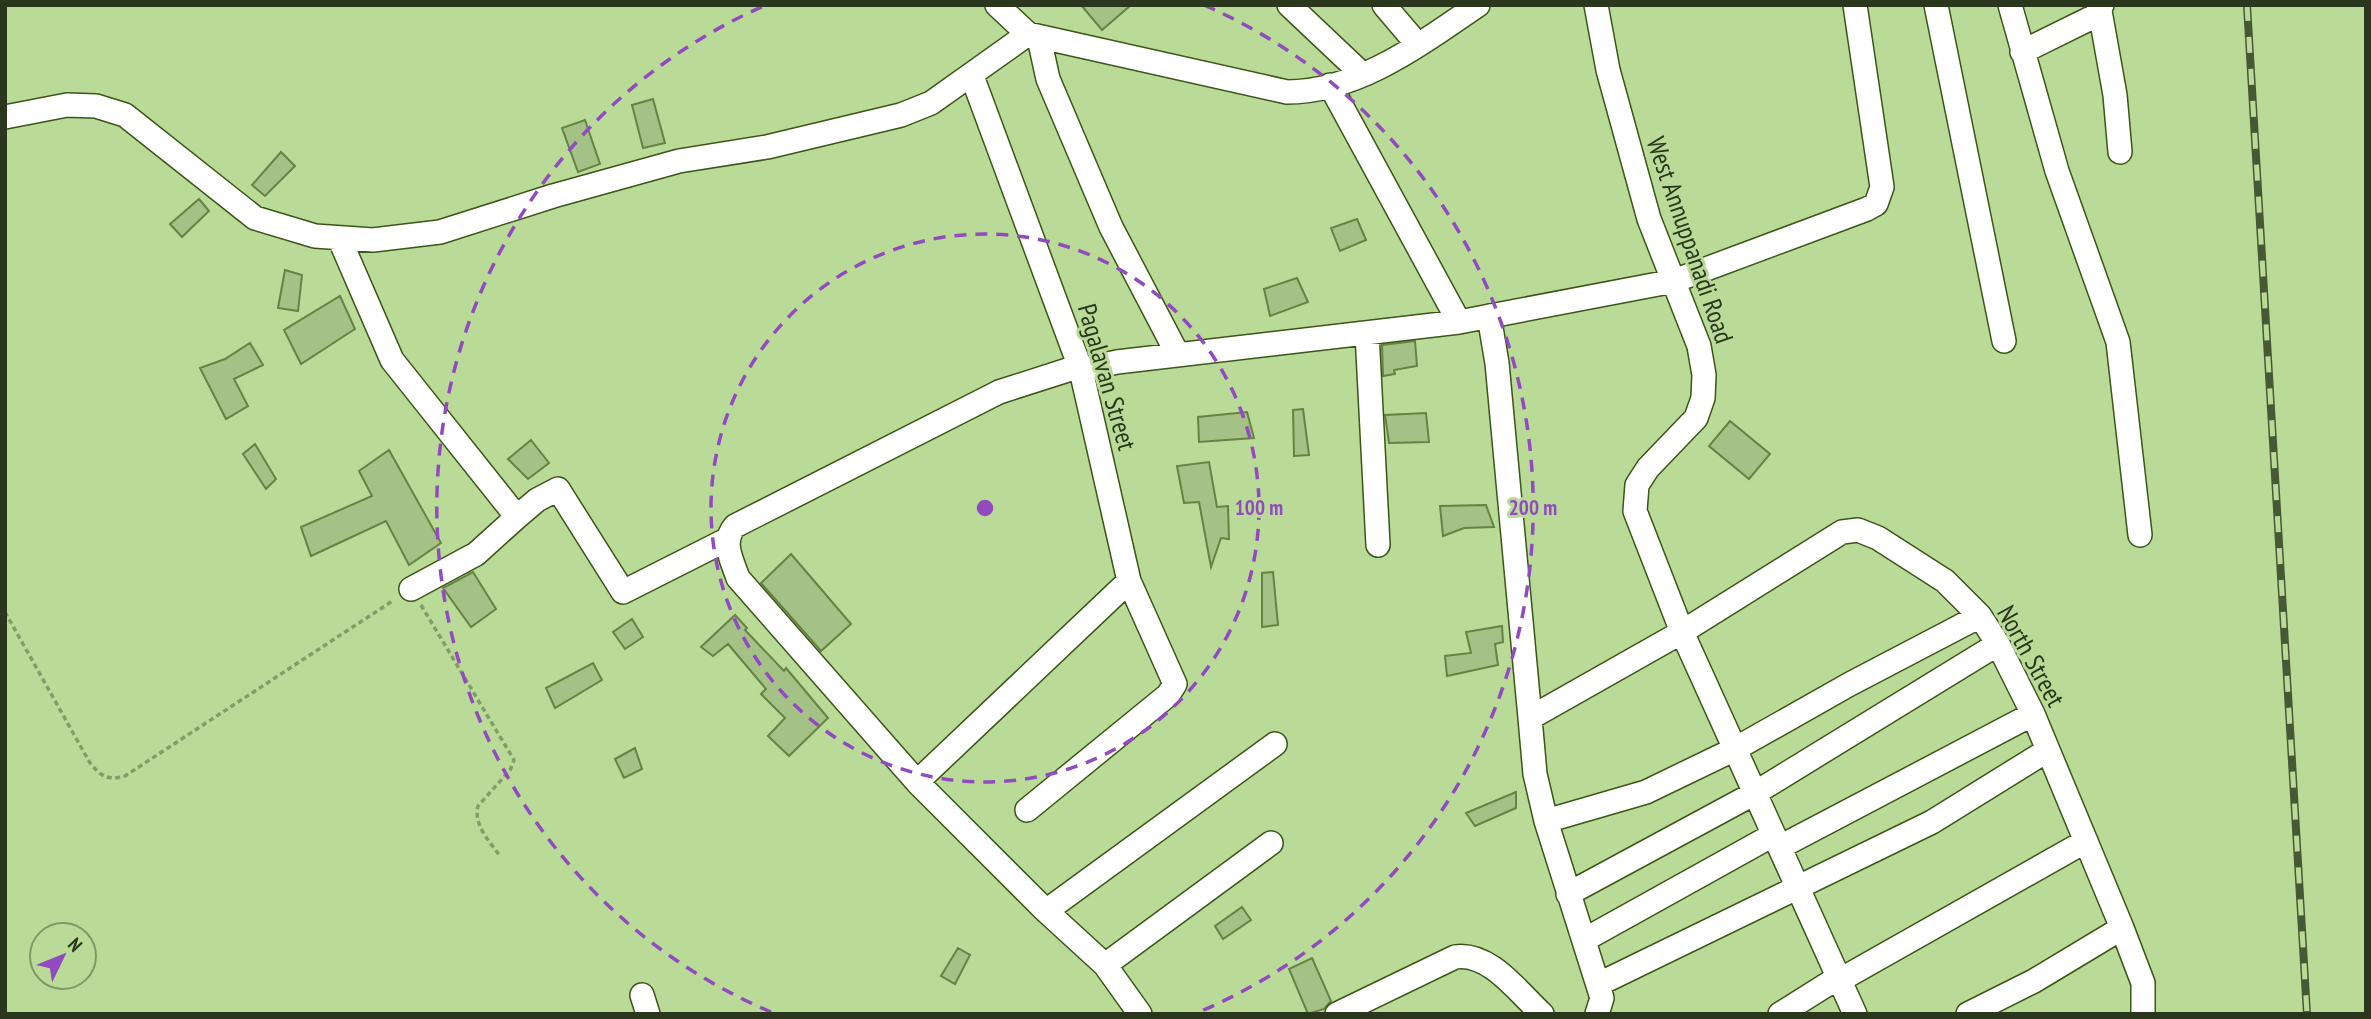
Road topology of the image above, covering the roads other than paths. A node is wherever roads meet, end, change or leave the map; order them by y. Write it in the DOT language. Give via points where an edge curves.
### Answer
graph roads {
  1 [pos="997,5"];
  2 [pos="1289,5"];
  3 [pos="1384,5"];
  4 [pos="1478,5"];
  5 [pos="1596,5"];
  6 [pos="1855,5"];
  7 [pos="1936,5"];
  8 [pos="2010,5"];
  9 [pos="2101,8"];
  10 [pos="1034,36"];
  11 [pos="1418,45"];
  12 [pos="2022,52"];
  13 [pos="1361,73"];
  14 [pos="972,76"];
  15 [pos="1330,86"];
  16 [pos="5,117"];
  17 [pos="2120,152"];
  18 [pos="340,240"];
  19 [pos="1674,281"];
  20 [pos="1489,316"];
  21 [pos="1459,322"];
  22 [pos="1367,333"];
  23 [pos="2004,341"];
  24 [pos="1178,355"];
  25 [pos="1080,368"];
  26 [pos="517,517"];
  27 [pos="2140,535"];
  28 [pos="728,539"];
  29 [pos="1378,545"];
  30 [pos="1129,581"];
  31 [pos="411,589"];
  32 [pos="1980,616"];
  33 [pos="1682,632"];
  34 [pos="1998,644"];
  35 [pos="2033,714"];
  36 [pos="1530,718"];
  37 [pos="1275,744"];
  38 [pos="1735,749"];
  39 [pos="2048,750"];
  40 [pos="917,782"];
  41 [pos="1755,793"];
  42 [pos="1027,810"];
  43 [pos="1546,821"];
  44 [pos="1776,841"];
  45 [pos="2086,841"];
  46 [pos="1271,843"];
  47 [pos="1797,886"];
  48 [pos="1568,894"];
  49 [pos="1045,911"];
  50 [pos="2122,928"];
  51 [pos="1584,940"];
  52 [pos="1105,965"];
  53 [pos="1839,979"];
  54 [pos="1599,984"];
  55 [pos="1601,1013"];
  56 [pos="1140,1014"];
  57 [pos="1337,1014"];
  58 [pos="1542,1014"];
  59 [pos="1780,1014"];
  60 [pos="1855,1014"];
  61 [pos="1968,1014"];
  62 [pos="2143,1014"];
  1 -- 10 [label="street"];
  2 -- 13 [label="street"];
  3 -- 11 [label="street"];
  4 -- 11 [label="street"];
  5 -- 19 [label="street, West Annuppanadi Road" via="1608,70 1649,219"];
  6 -- 19 [label="street" via="1882,187 1876,204"];
  7 -- 23 [label="street"];
  8 -- 12 [label="street"];
  9 -- 12 [label="street" via="2095,16"];
  9 -- 17 [label="street"];
  10 -- 14 [label="street"];
  10 -- 15 [label="street" via="1287,92"];
  10 -- 24 [label="street" via="1111,227"];
  11 -- 13 [label="street"];
  12 -- 27 [label="street" via="2057,171 2118,342"];
  13 -- 15 [label="street"];
  14 -- 18 [label="street" via="932,103 901,116 767,147 679,161 440,232"];
  14 -- 25 [label="street, Pagalavan Street"];
  15 -- 21 [label="street"];
  16 -- 18 [label="street" via="67,105 125,114 255,218"];
  18 -- 26 [label="street" via="392,360"];
  19 -- 20 [label="street"];
  19 -- 33 [label="street, West Annuppanadi Road" via="1699,346 1703,398 1696,418 1637,485 1636,511"];
  20 -- 21 [label="street"];
  20 -- 36 [label="street"];
  21 -- 22 [label="street"];
  22 -- 24 [label="street"];
  22 -- 29 [label="street"];
  24 -- 25 [label="street"];
  25 -- 28 [label="street" via="991,396 735,526"];
  25 -- 30 [label="street, Pagalavan Street"];
  26 -- 28 [label="street" via="558,489 624,592"];
  26 -- 31 [label="street" via="477,554"];
  28 -- 40 [label="street" via="738,578"];
  30 -- 40 [label="street"];
  30 -- 42 [label="street, Pagalavan Street" via="1175,684 1168,695"];
  32 -- 33 [label="street, North Street" via="1945,581 1858,530 1833,537"];
  32 -- 34 [label="street, North Street"];
  32 -- 38 [label="street"];
  33 -- 36 [label="street, North Street"];
  33 -- 38 [label="street, West Annuppanadi Road"];
  34 -- 35 [label="street, North Street"];
  34 -- 41 [label="street"];
  35 -- 39 [label="street, North Street"];
  35 -- 44 [label="street"];
  36 -- 43 [label="street" via="1535,774"];
  37 -- 49 [label="street"];
  38 -- 41 [label="street, West Annuppanadi Road"];
  38 -- 43 [label="street" via="1646,792"];
  39 -- 45 [label="street, North Street"];
  39 -- 47 [label="street" via="1932,822"];
  40 -- 49 [label="street"];
  41 -- 44 [label="street, West Annuppanadi Road"];
  41 -- 48 [label="street"];
  43 -- 48 [label="street"];
  44 -- 47 [label="street, West Annuppanadi Road"];
  44 -- 51 [label="street"];
  45 -- 50 [label="street, North Street"];
  45 -- 53 [label="street"];
  46 -- 52 [label="street"];
  47 -- 53 [label="street, West Annuppanadi Road"];
  47 -- 54 [label="street"];
  48 -- 51 [label="street"];
  49 -- 52 [label="street"];
  50 -- 61 [label="street"];
  50 -- 62 [label="street, North Street" via="2143,983"];
  51 -- 54 [label="street"];
  52 -- 56 [label="street"];
  53 -- 59 [label="street"];
  53 -- 60 [label="street, West Annuppanadi Road"];
  54 -- 55 [label="street"];
  57 -- 58 [label="street" via="1455,957 1469,955 1482,959"];
}
